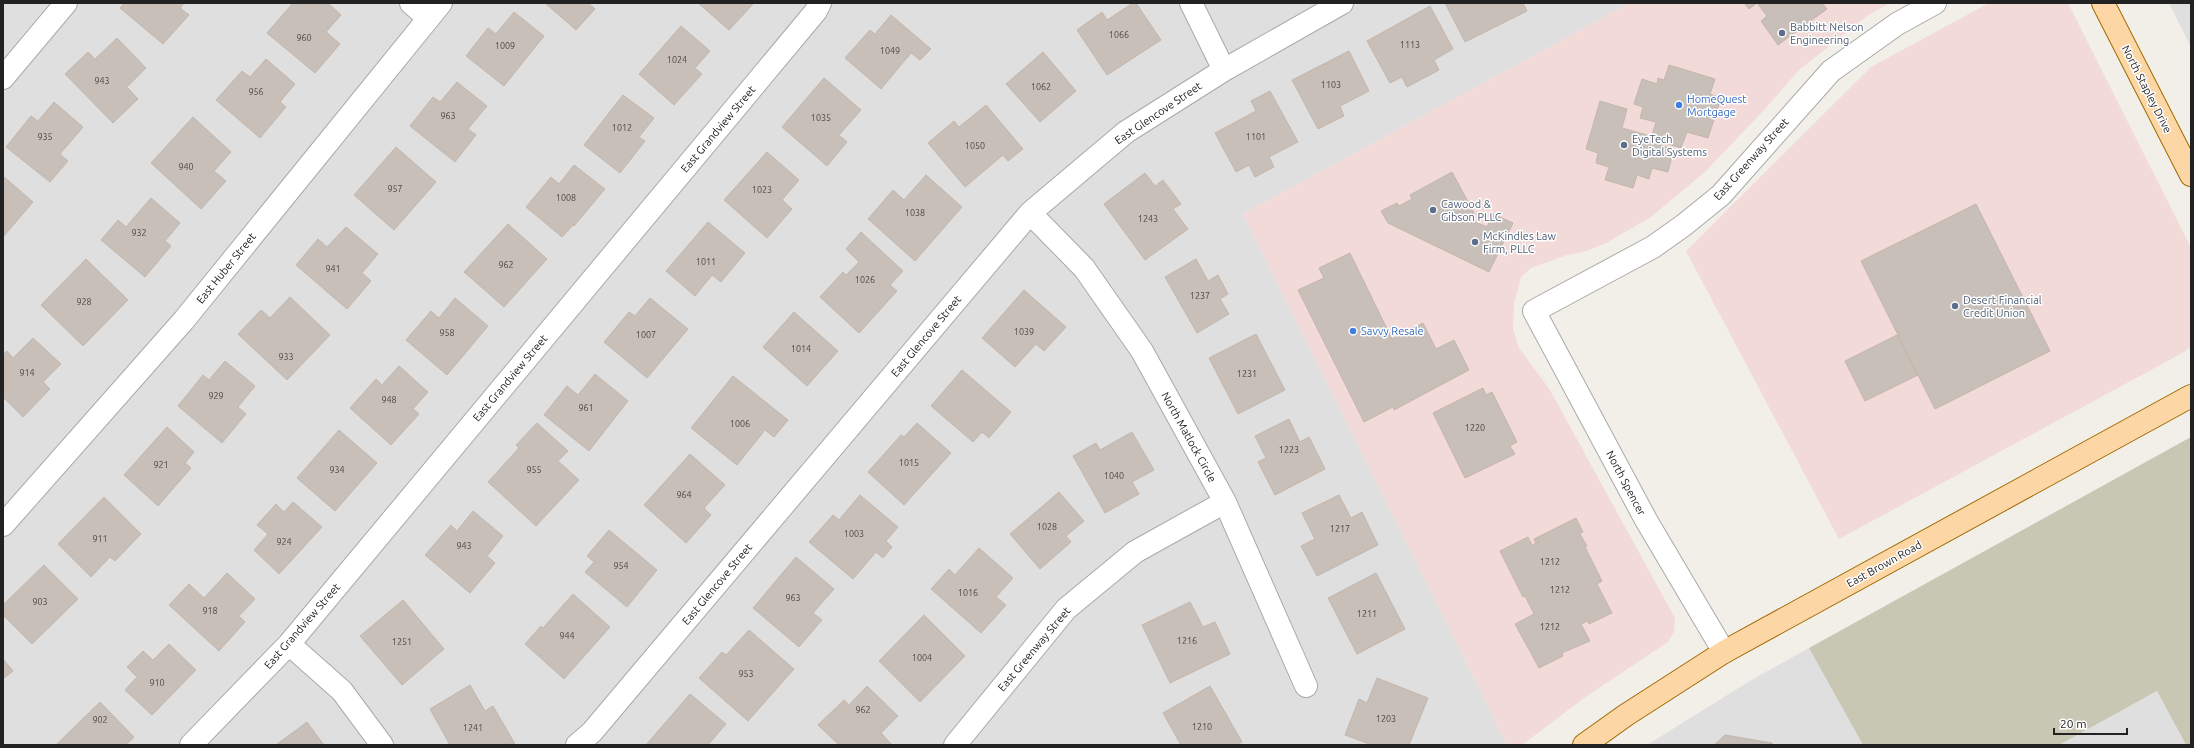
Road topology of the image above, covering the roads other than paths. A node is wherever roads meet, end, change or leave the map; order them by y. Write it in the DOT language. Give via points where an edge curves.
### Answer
graph roads {
  1 [pos="66,3"];
  2 [pos="411,3"];
  3 [pos="820,3"];
  4 [pos="1191,3"];
  5 [pos="1342,3"];
  6 [pos="1935,3"];
  7 [pos="2103,3"];
  8 [pos="435,11"];
  9 [pos="1224,70"];
  10 [pos="3,78"];
  11 [pos="2191,175"];
  12 [pos="1030,214"];
  13 [pos="1534,311"];
  14 [pos="2191,396"];
  15 [pos="1225,502"];
  16 [pos="3,525"];
  17 [pos="289,644"];
  18 [pos="1724,652"];
  19 [pos="1306,686"];
  20 [pos="191,745"];
  21 [pos="382,745"];
  22 [pos="577,745"];
  23 [pos="956,745"];
  24 [pos="1584,745"];
  1 -- 10 [label="street"];
  2 -- 8 [label="street"];
  3 -- 17 [label="street, East Grandview Street" via="816,11"];
  4 -- 9 [label="street"];
  5 -- 9 [label="street, East Glencove Street"];
  6 -- 13 [label="street, East Greenway Street" via="1897,24 1830,71 1720,195 1684,225 1653,247"];
  7 -- 11 [label="main road, North Stapley Drive"];
  8 -- 16 [label="street, East Huber Street" via="184,320"];
  9 -- 12 [label="street, East Glencove Street" via="1126,132"];
  12 -- 15 [label="street, North Matlock Circle" via="1084,268 1142,351"];
  12 -- 22 [label="street, East Glencove Street" via="592,732"];
  13 -- 18 [label="street, North Spencer" via="1646,520"];
  14 -- 18 [label="main road, East Brown Road"];
  15 -- 19 [label="street, North Matlock Circle"];
  15 -- 23 [label="street, East Greenway Street" via="1135,552 1066,609"];
  17 -- 20 [label="street, East Grandview Street"];
  17 -- 21 [label="street" via="342,691"];
  18 -- 24 [label="main road, East Brown Road"];
}
